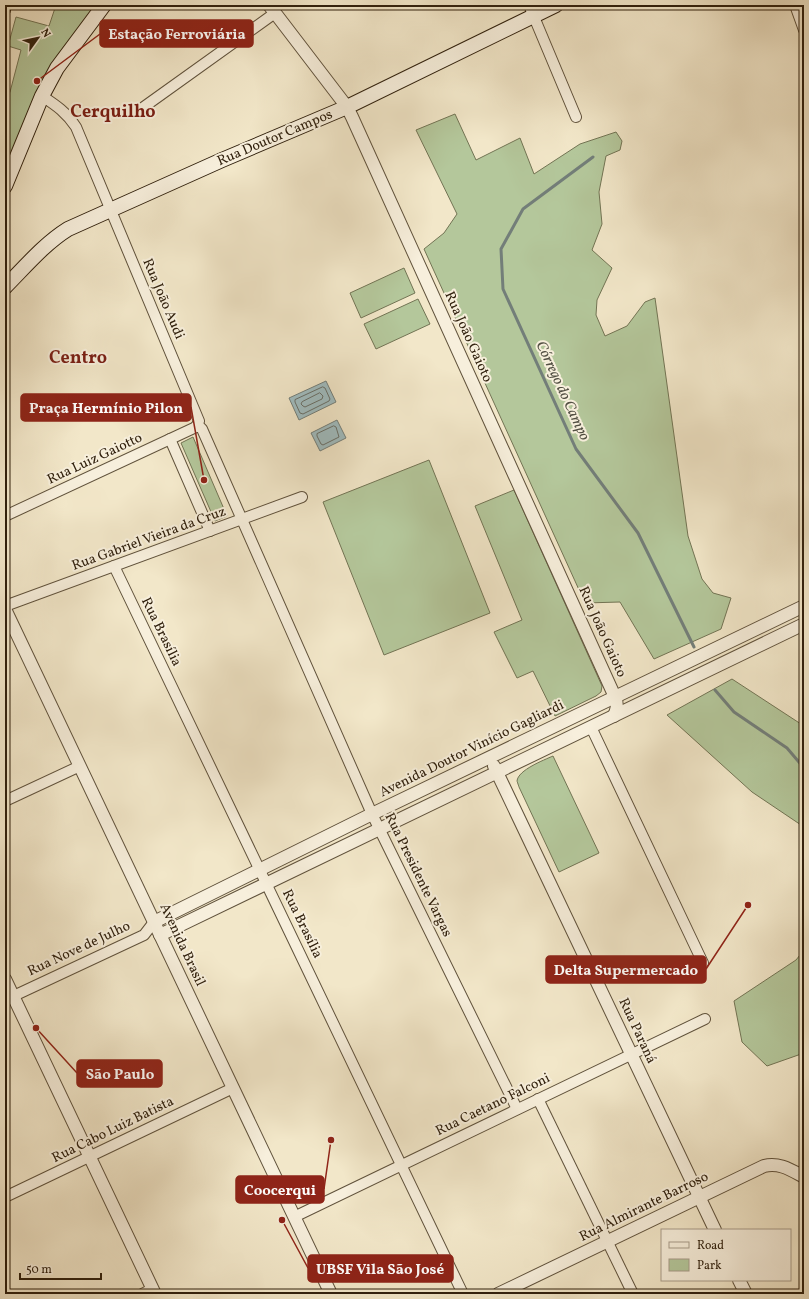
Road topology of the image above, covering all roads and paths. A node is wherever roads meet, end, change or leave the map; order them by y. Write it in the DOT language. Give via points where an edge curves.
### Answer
graph roads {
  1 [pos="104,5"];
  2 [pos="556,5"];
  3 [pos="795,5"];
  4 [pos="272,9"];
  5 [pos="531,11"];
  6 [pos="804,30"];
  7 [pos="42,96"];
  8 [pos="347,107"];
  9 [pos="141,109"];
  10 [pos="576,118"];
  11 [pos="5,186"];
  12 [pos="109,209"];
  13 [pos="5,287"];
  14 [pos="196,427"];
  15 [pos="170,439"];
  16 [pos="302,497"];
  17 [pos="5,516"];
  18 [pos="242,520"];
  19 [pos="210,531"];
  20 [pos="114,566"];
  21 [pos="804,606"];
  22 [pos="5,607"];
  23 [pos="804,624"];
  24 [pos="615,697"];
  25 [pos="592,708"];
  26 [pos="614,716"];
  27 [pos="591,727"];
  28 [pos="490,758"];
  29 [pos="80,766"];
  30 [pos="497,772"];
  31 [pos="5,801"];
  32 [pos="372,814"];
  33 [pos="380,829"];
  34 [pos="260,870"];
  35 [pos="267,884"];
  36 [pos="154,922"];
  37 [pos="144,934"];
  38 [pos="160,935"];
  39 [pos="703,963"];
  40 [pos="5,979"];
  41 [pos="9,998"];
  42 [pos="705,1019"];
  43 [pos="631,1054"];
  44 [pos="233,1088"];
  45 [pos="538,1099"];
  46 [pos="517,1109"];
  47 [pos="90,1157"];
  48 [pos="402,1165"];
  49 [pos="804,1177"];
  50 [pos="5,1197"];
  51 [pos="699,1197"];
  52 [pos="294,1217"];
  53 [pos="715,1229"];
  54 [pos="607,1242"];
  55 [pos="740,1281"];
  56 [pos="149,1292"];
  57 [pos="331,1294"];
  58 [pos="464,1294"];
  59 [pos="498,1294"];
  60 [pos="633,1294"];
  61 [pos="746,1294"];
  1 -- 7 [label="main road" via="57,68"];
  2 -- 5 [label="main road, Rua Doutor Campos"];
  3 -- 6 [label="street"];
  4 -- 8 [label="street, Rua João Gaioto"];
  4 -- 9 [label="street"];
  5 -- 8 [label="main road, Rua Doutor Campos"];
  5 -- 10 [label="street"];
  7 -- 11 [label="main road"];
  7 -- 12 [label="street, Rua João Audi" via="68,115 76,127"];
  8 -- 12 [label="main road, Rua Doutor Campos"];
  8 -- 24 [label="street, Rua João Gaioto"];
  12 -- 13 [label="main road, Rua Doutor Campos" via="58,235"];
  12 -- 14 [label="street, Rua João Audi" via="199,421"];
  14 -- 15 [label="street, Rua Luiz Gaiotto"];
  14 -- 18 [label="street" via="202,429"];
  15 -- 17 [label="street, Rua Luiz Gaiotto"];
  15 -- 19 [label="street"];
  16 -- 18 [label="street, Rua Gabriel Vieira da Cruz"];
  18 -- 19 [label="street, Rua Gabriel Vieira da Cruz"];
  18 -- 32 [label="street, Rua Presidente Vargas"];
  19 -- 20 [label="street, Rua Gabriel Vieira da Cruz"];
  20 -- 22 [label="street, Rua Gabriel Vieira da Cruz"];
  20 -- 34 [label="street, Rua Brasília"];
  21 -- 24 [label="street, Avenida Doutor Vinício Gagliardi"];
  22 -- 29 [label="street, Avenida Brasil"];
  23 -- 26 [label="street"];
  24 -- 25 [label="street, Avenida Doutor Vinício Gagliardi"];
  24 -- 26 [label="street" via="618,703"];
  25 -- 27 [label="street" via="588,721"];
  25 -- 28 [label="street, Avenida Doutor Vinício Gagliardi"];
  26 -- 27 [label="street"];
  27 -- 30 [label="street"];
  27 -- 39 [label="street"];
  28 -- 30 [label="street, Rua Paraná"];
  28 -- 32 [label="street, Avenida Doutor Vinício Gagliardi"];
  29 -- 31 [label="street"];
  29 -- 36 [label="street, Avenida Brasil"];
  30 -- 33 [label="street"];
  30 -- 43 [label="street, Rua Paraná"];
  32 -- 33 [label="street, Rua Presidente Vargas"];
  32 -- 34 [label="street, Avenida Doutor Vinício Gagliardi"];
  33 -- 35 [label="street"];
  33 -- 46 [label="street, Rua Presidente Vargas"];
  34 -- 35 [label="street, Rua Brasília"];
  34 -- 36 [label="street, Avenida Doutor Vinício Gagliardi"];
  35 -- 38 [label="street"];
  35 -- 48 [label="street, Rua Brasília"];
  36 -- 37 [label="street, Rua Nove de Julho"];
  36 -- 38 [label="street, Avenida Brasil"];
  37 -- 38 [label="street, Rua Nove de Julho"];
  37 -- 41 [label="street, Rua Nove de Julho"];
  38 -- 44 [label="street, Avenida Brasil"];
  40 -- 41 [label="street"];
  41 -- 47 [label="street"];
  42 -- 43 [label="street, Rua Caetano Falconi"];
  43 -- 45 [label="street, Rua Caetano Falconi"];
  43 -- 51 [label="street, Rua Paraná"];
  44 -- 47 [label="street, Rua Cabo Luiz Batista"];
  44 -- 52 [label="street, Avenida Brasil"];
  45 -- 46 [label="street, Rua Caetano Falconi"];
  45 -- 54 [label="street"];
  46 -- 48 [label="street, Rua Caetano Falconi"];
  47 -- 50 [label="street, Rua Cabo Luiz Batista"];
  47 -- 56 [label="street"];
  48 -- 52 [label="street, Rua Caetano Falconi"];
  48 -- 58 [label="street, Rua Brasília"];
  49 -- 51 [label="street, Rua Almirante Barroso" via="778,1164 771,1164"];
  51 -- 53 [label="street, Rua Paraná"];
  51 -- 54 [label="street, Rua Almirante Barroso"];
  52 -- 57 [label="street, Avenida Brasil"];
  54 -- 59 [label="street, Rua Almirante Barroso"];
  54 -- 60 [label="street"];
  55 -- 61 [label="street"];
}
